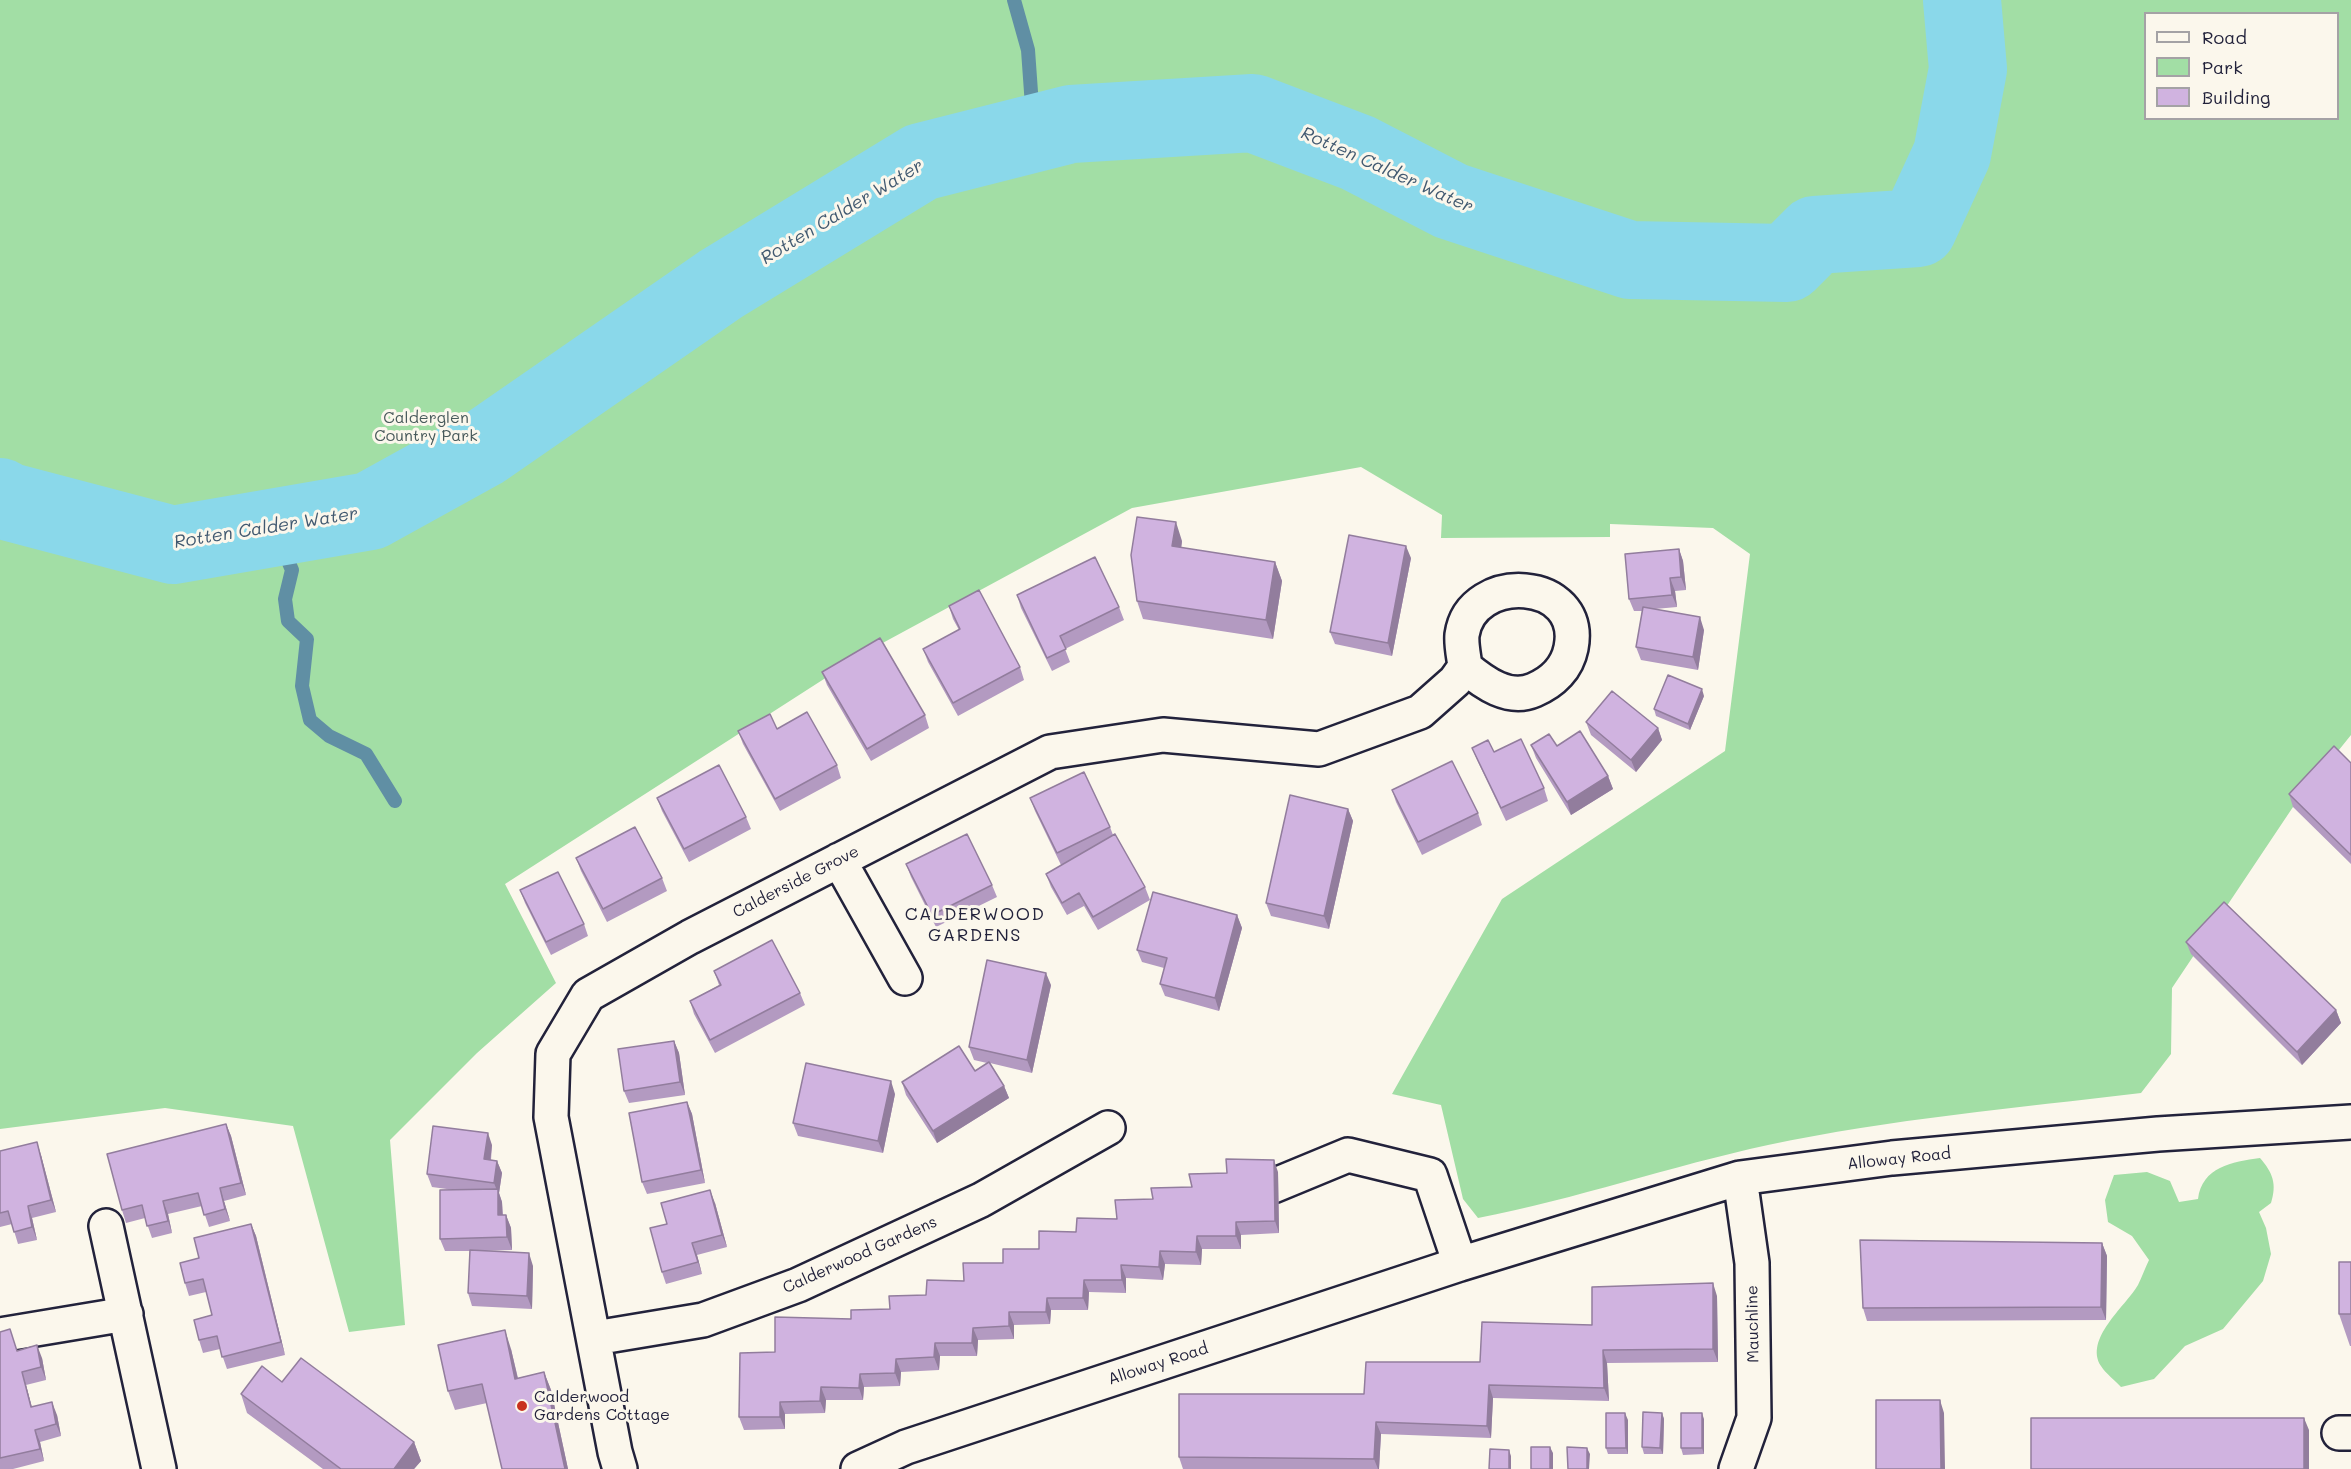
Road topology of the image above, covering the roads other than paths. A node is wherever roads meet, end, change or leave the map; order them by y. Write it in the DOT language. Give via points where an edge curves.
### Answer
graph roads {
  1 [pos="1465,667"];
  2 [pos="839,860"];
  3 [pos="905,978"];
  4 [pos="2351,1122"];
  5 [pos="1108,1128"];
  6 [pos="1740,1178"];
  7 [pos="1273,1186"];
  8 [pos="106,1226"];
  9 [pos="1460,1264"];
  10 [pos="126,1314"];
  11 [pos="0,1335"];
  12 [pos="595,1338"];
  13 [pos="159,1469"];
  14 [pos="620,1469"];
  15 [pos="858,1469"];
  16 [pos="1736,1469"];
  1 -- 2 [label="street, Calderside Grove" via="1420,712 1319,749 1163,735 1050,752"];
  2 -- 3 [label="street"];
  2 -- 12 [label="street, Calderside Grove" via="588,995 553,1054 551,1117"];
  4 -- 6 [label="street, Alloway Road" via="1938,1154"];
  5 -- 12 [label="street, Calderwood Gardens" via="981,1200 798,1285 703,1320"];
  6 -- 9 [label="street, Alloway Road"];
  6 -- 16 [label="street, Mauchline" via="1752,1263 1754,1418"];
  7 -- 9 [label="street" via="1348,1155 1430,1175"];
  8 -- 10 [label="street"];
  9 -- 15 [label="street, Alloway Road" via="906,1447"];
  10 -- 11 [label="street"];
  10 -- 13 [label="street"];
  12 -- 14 [label="street, Calderside Grove"];
}
